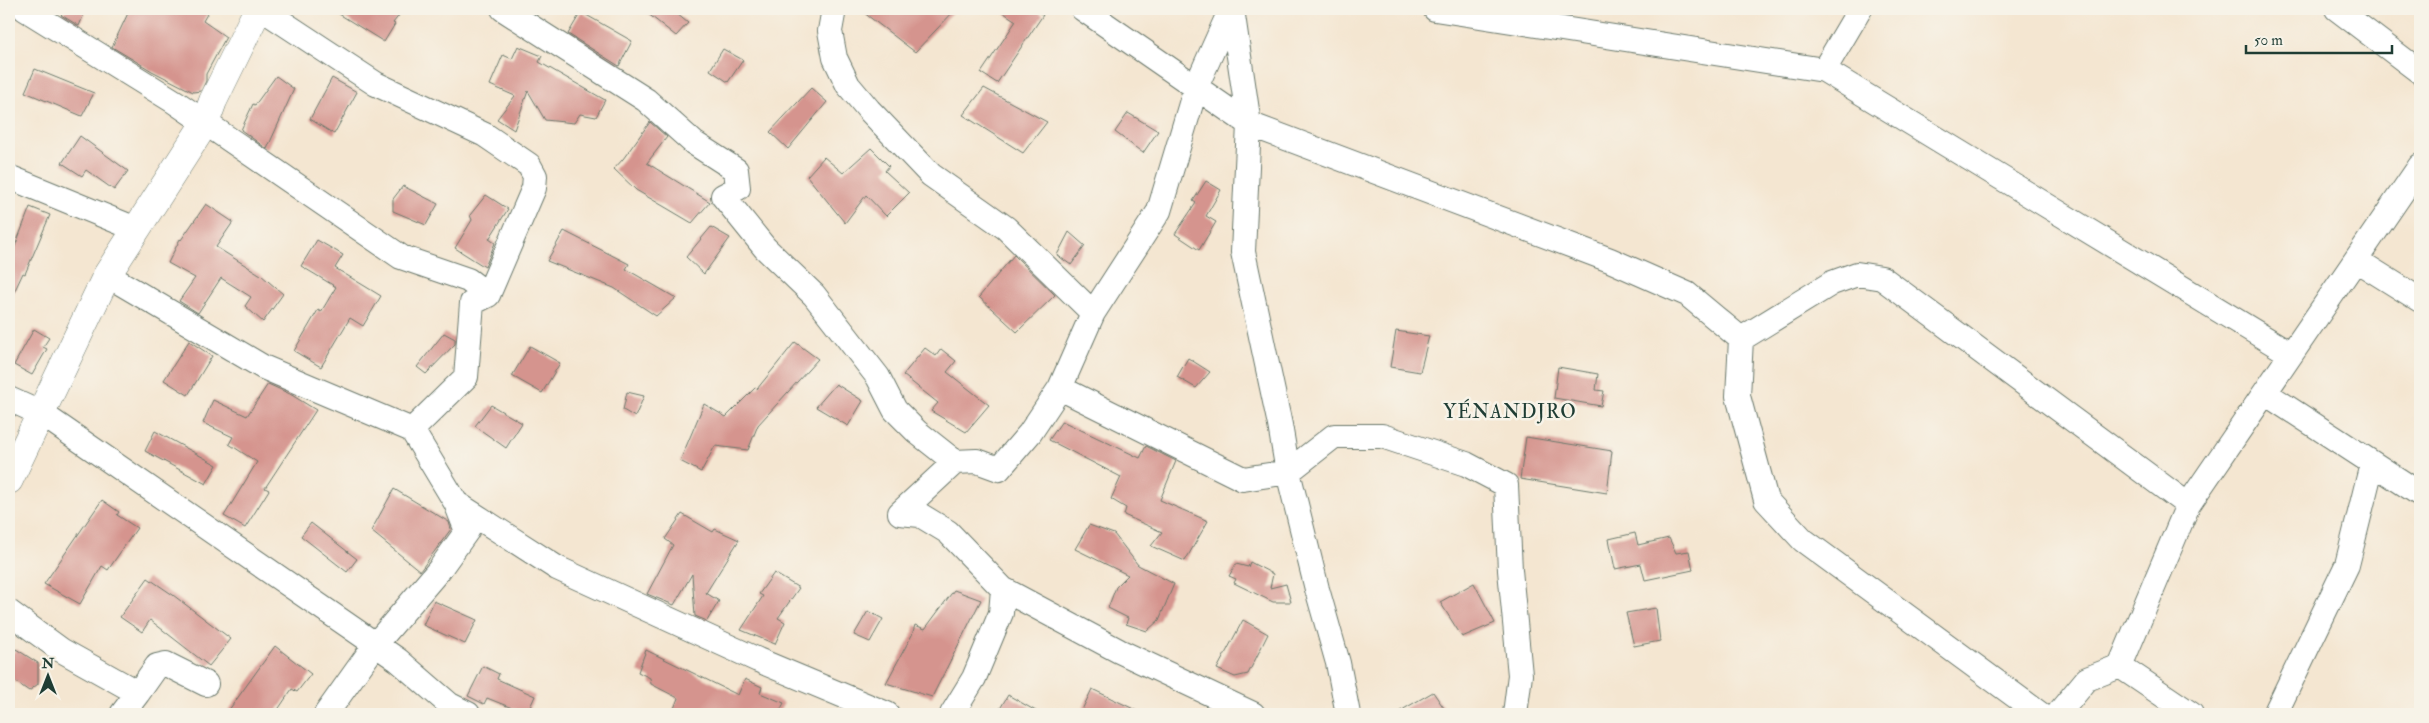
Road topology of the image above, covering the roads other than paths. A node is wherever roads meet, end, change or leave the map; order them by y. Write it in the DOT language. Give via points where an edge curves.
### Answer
graph roads {
  1 [pos="26,9"];
  2 [pos="258,9"];
  3 [pos="262,9"];
  4 [pos="503,9"];
  5 [pos="834,9"];
  6 [pos="1082,9"];
  7 [pos="1232,9"];
  8 [pos="1435,9"];
  9 [pos="1860,9"];
  10 [pos="2337,9"];
  11 [pos="2369,9"];
  12 [pos="1551,18"];
  13 [pos="2369,33"];
  14 [pos="1824,70"];
  15 [pos="2420,72"];
  16 [pos="1196,87"];
  17 [pos="205,123"];
  18 [pos="1248,124"];
  19 [pos="2420,166"];
  20 [pos="9,177"];
  21 [pos="136,229"];
  22 [pos="2356,260"];
  23 [pos="107,274"];
  24 [pos="488,295"];
  25 [pos="2420,300"];
  26 [pos="1093,313"];
  27 [pos="1741,338"];
  28 [pos="2291,354"];
  29 [pos="1060,388"];
  30 [pos="2265,393"];
  31 [pos="9,399"];
  32 [pos="42,414"];
  33 [pos="412,430"];
  34 [pos="955,462"];
  35 [pos="2372,464"];
  36 [pos="1288,472"];
  37 [pos="9,480"];
  38 [pos="2420,494"];
  39 [pos="456,503"];
  40 [pos="2188,505"];
  41 [pos="1003,589"];
  42 [pos="9,612"];
  43 [pos="375,645"];
  44 [pos="2120,666"];
  45 [pos="206,684"];
  46 [pos="138,693"];
  47 [pos="122,714"];
  48 [pos="326,714"];
  49 [pos="468,714"];
  50 [pos="887,714"];
  51 [pos="952,714"];
  52 [pos="1253,714"];
  53 [pos="1348,714"];
  54 [pos="1515,714"];
  55 [pos="2040,714"];
  56 [pos="2058,714"];
  57 [pos="2191,714"];
  58 [pos="2275,714"];
  1 -- 17 [label="street"];
  2 -- 17 [label="main road"];
  3 -- 24 [label="street" via="376,84 485,135 529,165 535,176 534,188"];
  4 -- 34 [label="street" via="646,100 694,143 736,170 738,188 723,196 765,248 814,295 878,376 895,410"];
  5 -- 26 [label="street" via="830,31 835,58 848,85 868,110 931,175 1006,228"];
  6 -- 16 [label="street"];
  7 -- 16 [label="street"];
  7 -- 18 [label="street"];
  8 -- 12 [label="street"];
  9 -- 14 [label="street"];
  10 -- 13 [label="street"];
  11 -- 13 [label="street"];
  12 -- 14 [label="street"];
  13 -- 15 [label="street"];
  14 -- 28 [label="street"];
  16 -- 18 [label="street"];
  16 -- 26 [label="street" via="1159,211"];
  17 -- 21 [label="main road"];
  17 -- 24 [label="street" via="401,257 468,280"];
  18 -- 27 [label="street" via="1610,260 1687,294"];
  18 -- 36 [label="street" via="1243,252"];
  19 -- 22 [label="street"];
  20 -- 21 [label="street"];
  21 -- 23 [label="main road"];
  22 -- 25 [label="street"];
  22 -- 28 [label="street"];
  23 -- 32 [label="main road"];
  23 -- 33 [label="street" via="263,367"];
  24 -- 33 [label="street" via="472,303 466,376"];
  26 -- 29 [label="street"];
  27 -- 40 [label="street" via="1832,283 1857,274 1882,278"];
  27 -- 55 [label="street" via="1738,396 1766,500 1803,540"];
  28 -- 30 [label="street"];
  29 -- 34 [label="street" via="1030,433 999,469 977,461"];
  29 -- 36 [label="street" via="1243,479"];
  30 -- 35 [label="street"];
  30 -- 40 [label="street"];
  31 -- 32 [label="street"];
  32 -- 37 [label="main road"];
  32 -- 43 [label="street"];
  33 -- 39 [label="street"];
  34 -- 41 [label="street" via="900,512 920,515 948,532"];
  35 -- 38 [label="street"];
  35 -- 58 [label="street" via="2347,564"];
  36 -- 53 [label="street" via="1338,663"];
  36 -- 54 [label="street" via="1334,436 1382,436 1466,464 1506,485 1520,675"];
  39 -- 43 [label="street" via="467,531 439,570"];
  39 -- 50 [label="street" via="557,568 758,660"];
  40 -- 44 [label="street"];
  41 -- 51 [label="street" via="1001,613 974,678"];
  41 -- 52 [label="street" via="1119,651"];
  42 -- 46 [label="street" via="61,650"];
  43 -- 48 [label="street"];
  43 -- 49 [label="street" via="398,660 450,705"];
  44 -- 56 [label="street" via="2087,680"];
  44 -- 57 [label="street"];
  45 -- 46 [label="street" via="166,664 158,666"];
  46 -- 47 [label="street"];
}
